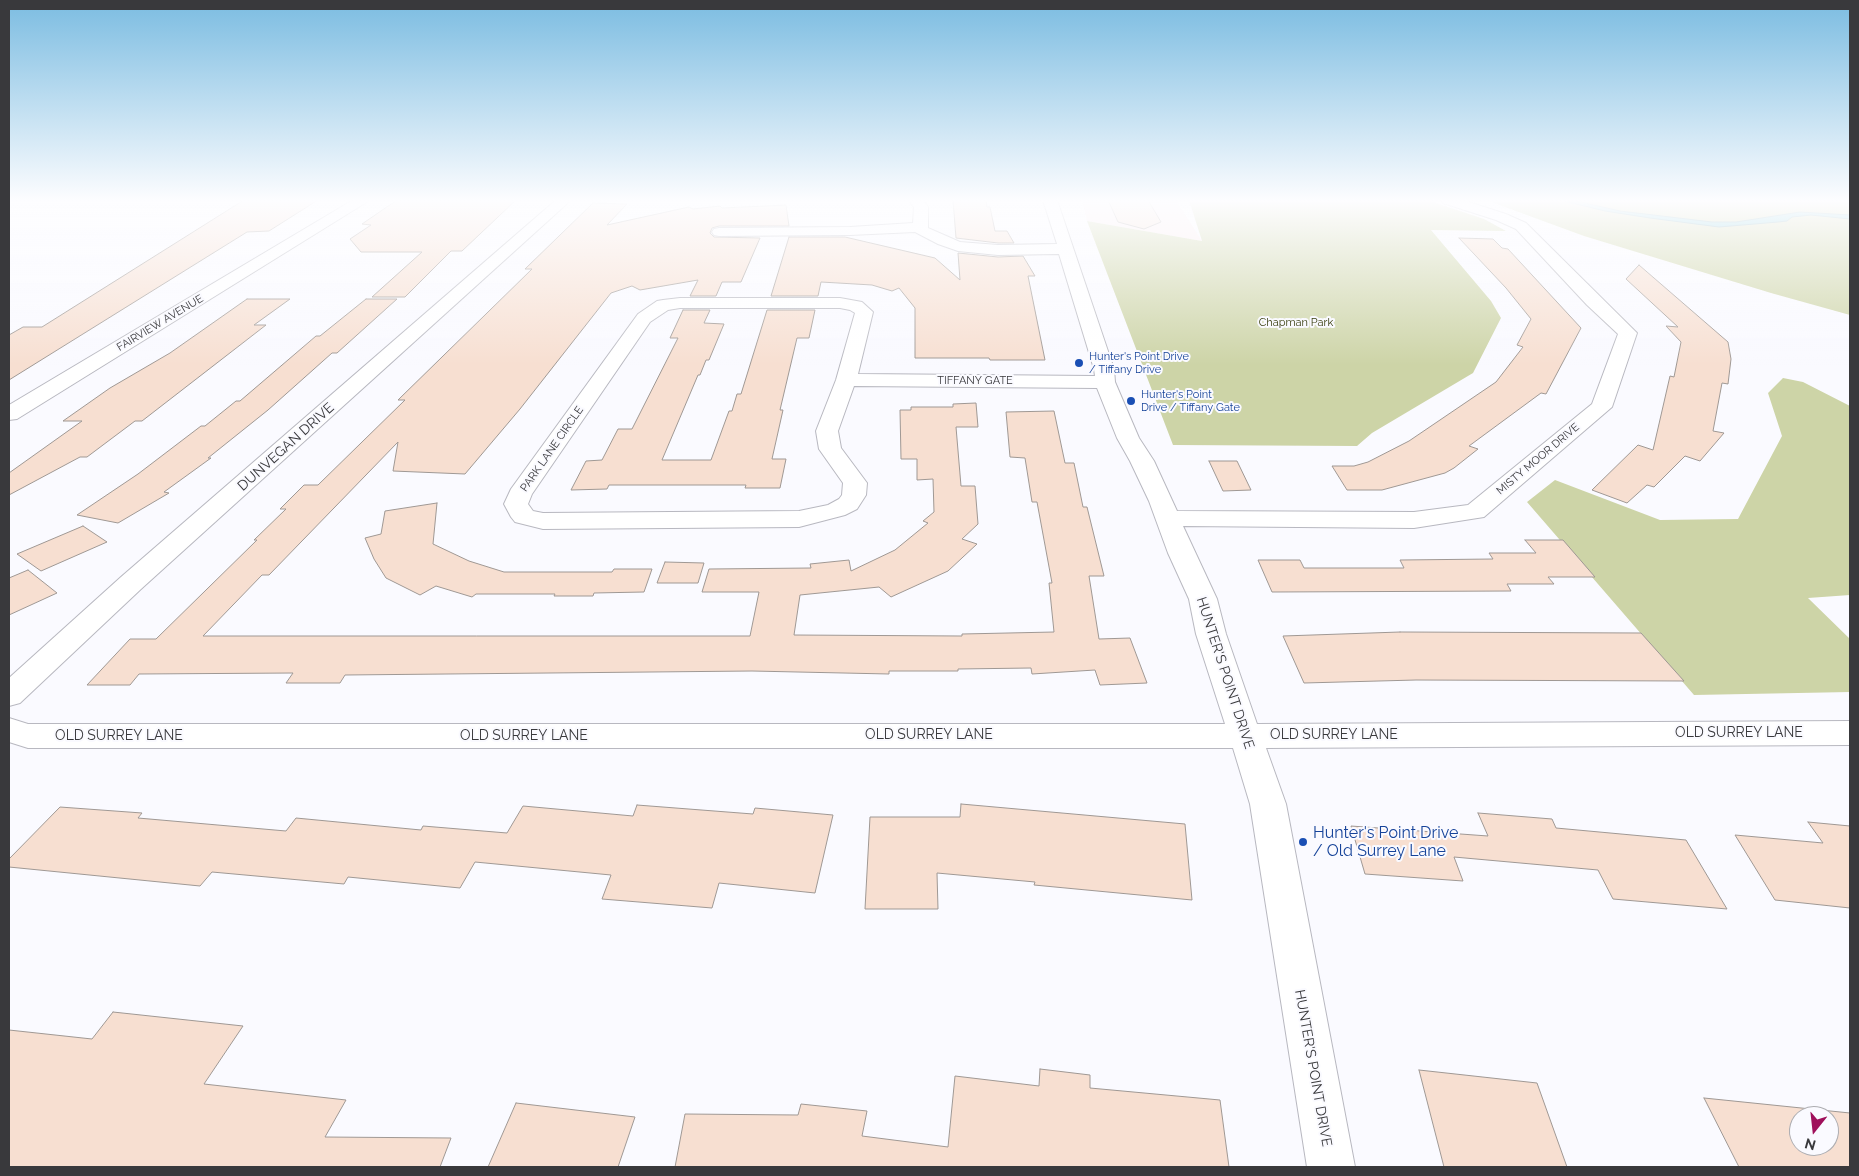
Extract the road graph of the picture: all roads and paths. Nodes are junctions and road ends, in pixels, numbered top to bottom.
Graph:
1 (272, 255) edge
2 (502, 255) edge
3 (1069, 255) edge
4 (1549, 255) edge
5 (846, 380) junction
6 (1105, 382) junction
7 (9, 414) edge
8 (1169, 518) junction
9 (9, 695) edge
10 (9, 730) edge
11 (1850, 733) edge
12 (1245, 736) junction
13 (1331, 1167) edge

1 - 7 street, FAIRVIEW AVENUE
2 - 9 street, DUNVEGAN DRIVE
3 - 6 street, HUNTER'S POINT DRIVE
4 - 8 street, MISTY MOOR DRIVE
5 - 5 street, PARK LANE CIRCLE
5 - 6 street, TIFFANY GATE
6 - 8 street, HUNTER'S POINT DRIVE
8 - 12 street, HUNTER'S POINT DRIVE
10 - 12 street, OLD SURREY LANE
11 - 12 street, OLD SURREY LANE
12 - 13 street, HUNTER'S POINT DRIVE

